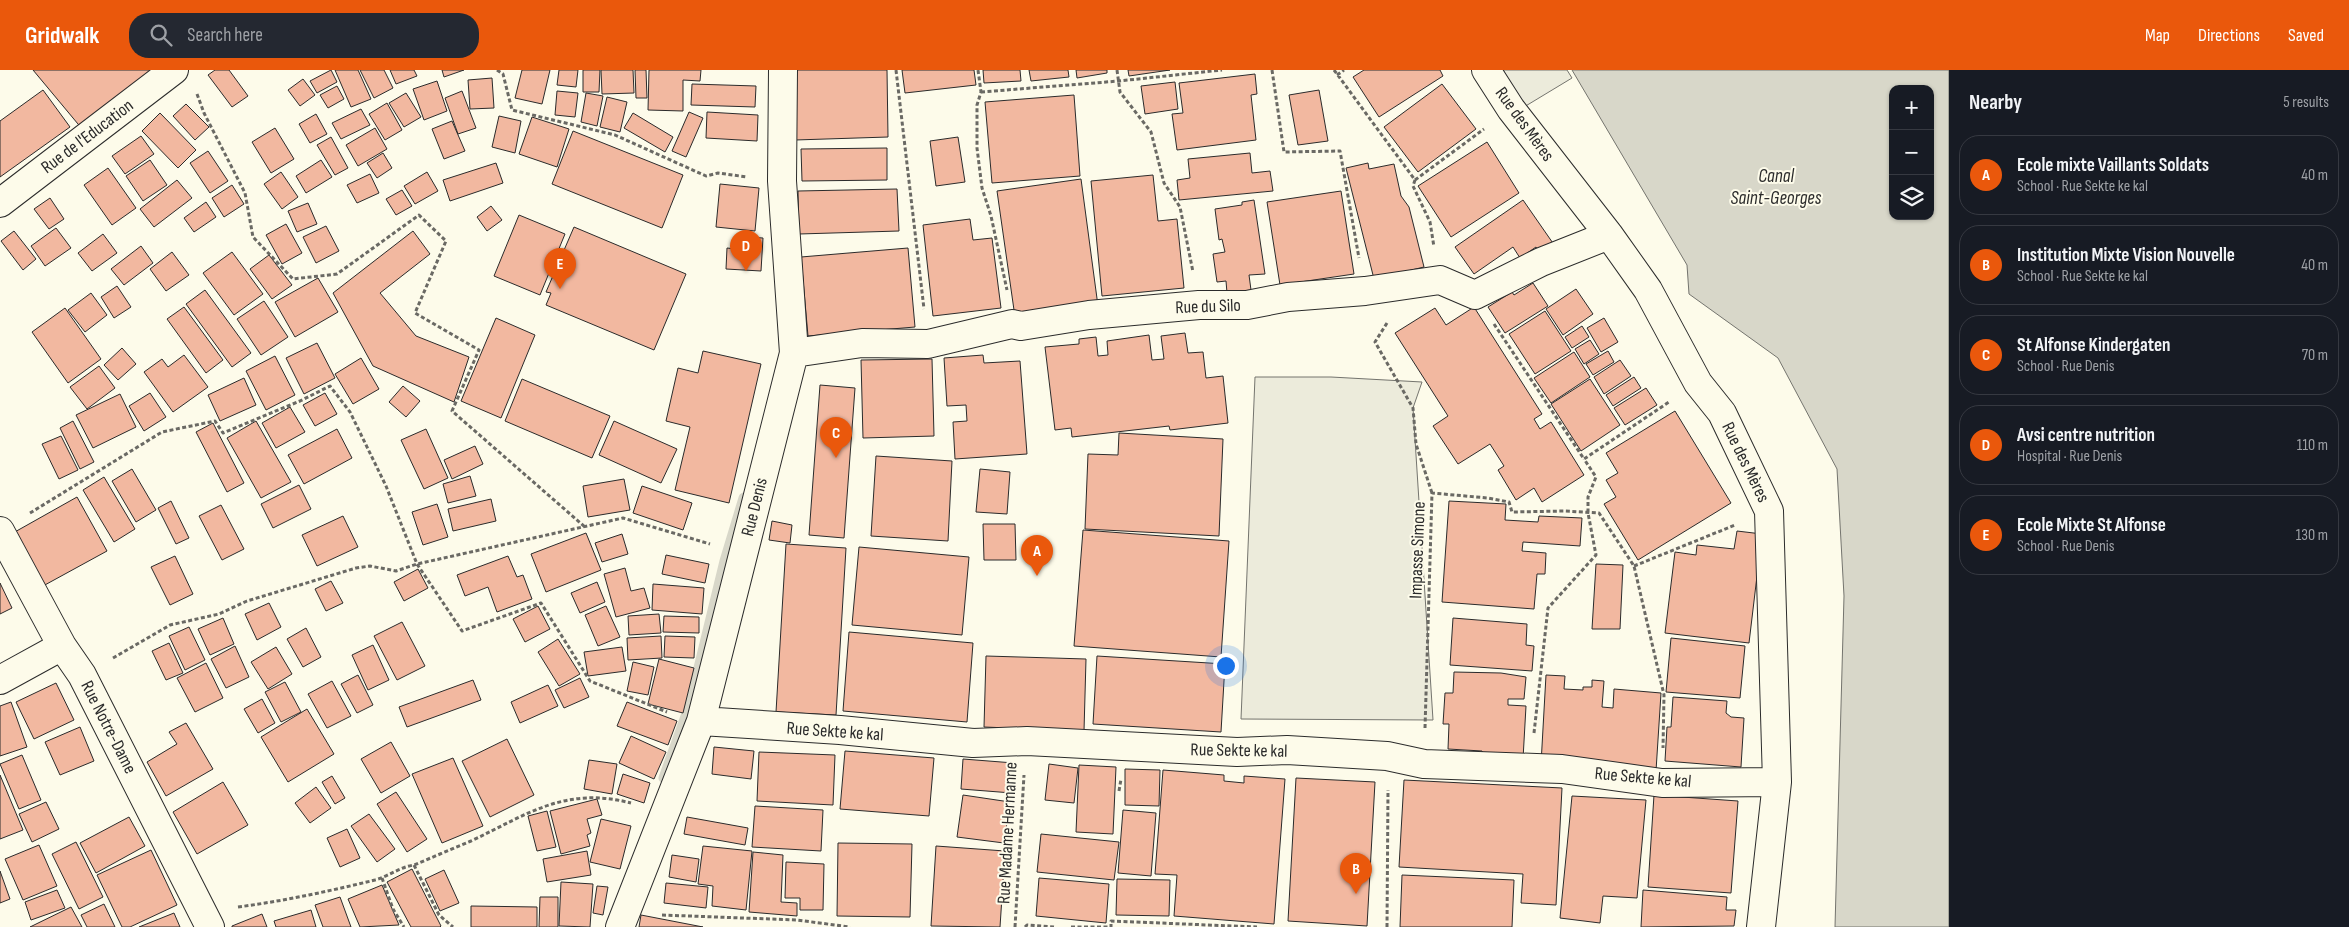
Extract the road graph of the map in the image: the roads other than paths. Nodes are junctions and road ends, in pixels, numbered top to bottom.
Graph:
1 (174, 70) edge
2 (783, 70) edge
3 (1486, 70) edge
4 (0, 203) edge
5 (1609, 235) junction
6 (794, 353) junction
7 (0, 531) edge
8 (62, 646) junction
9 (0, 680) edge
10 (701, 721) junction
11 (1777, 782) junction
12 (624, 917) edge
13 (207, 919) edge
14 (1761, 927) edge

1 - 4 street, Rue de l'Education
2 - 6 street, Rue Denis
3 - 5 street, Rue des Mères
5 - 6 street, Rue du Silo
5 - 11 street, Rue des Mères
6 - 10 street, Rue Denis
7 - 8 street, Rue Notre-Dame
8 - 9 street
8 - 13 street, Rue Notre-Dame
10 - 11 street, Rue Sekte ke kal
10 - 12 street, Rue Denis
11 - 14 street, Rue des Mères

